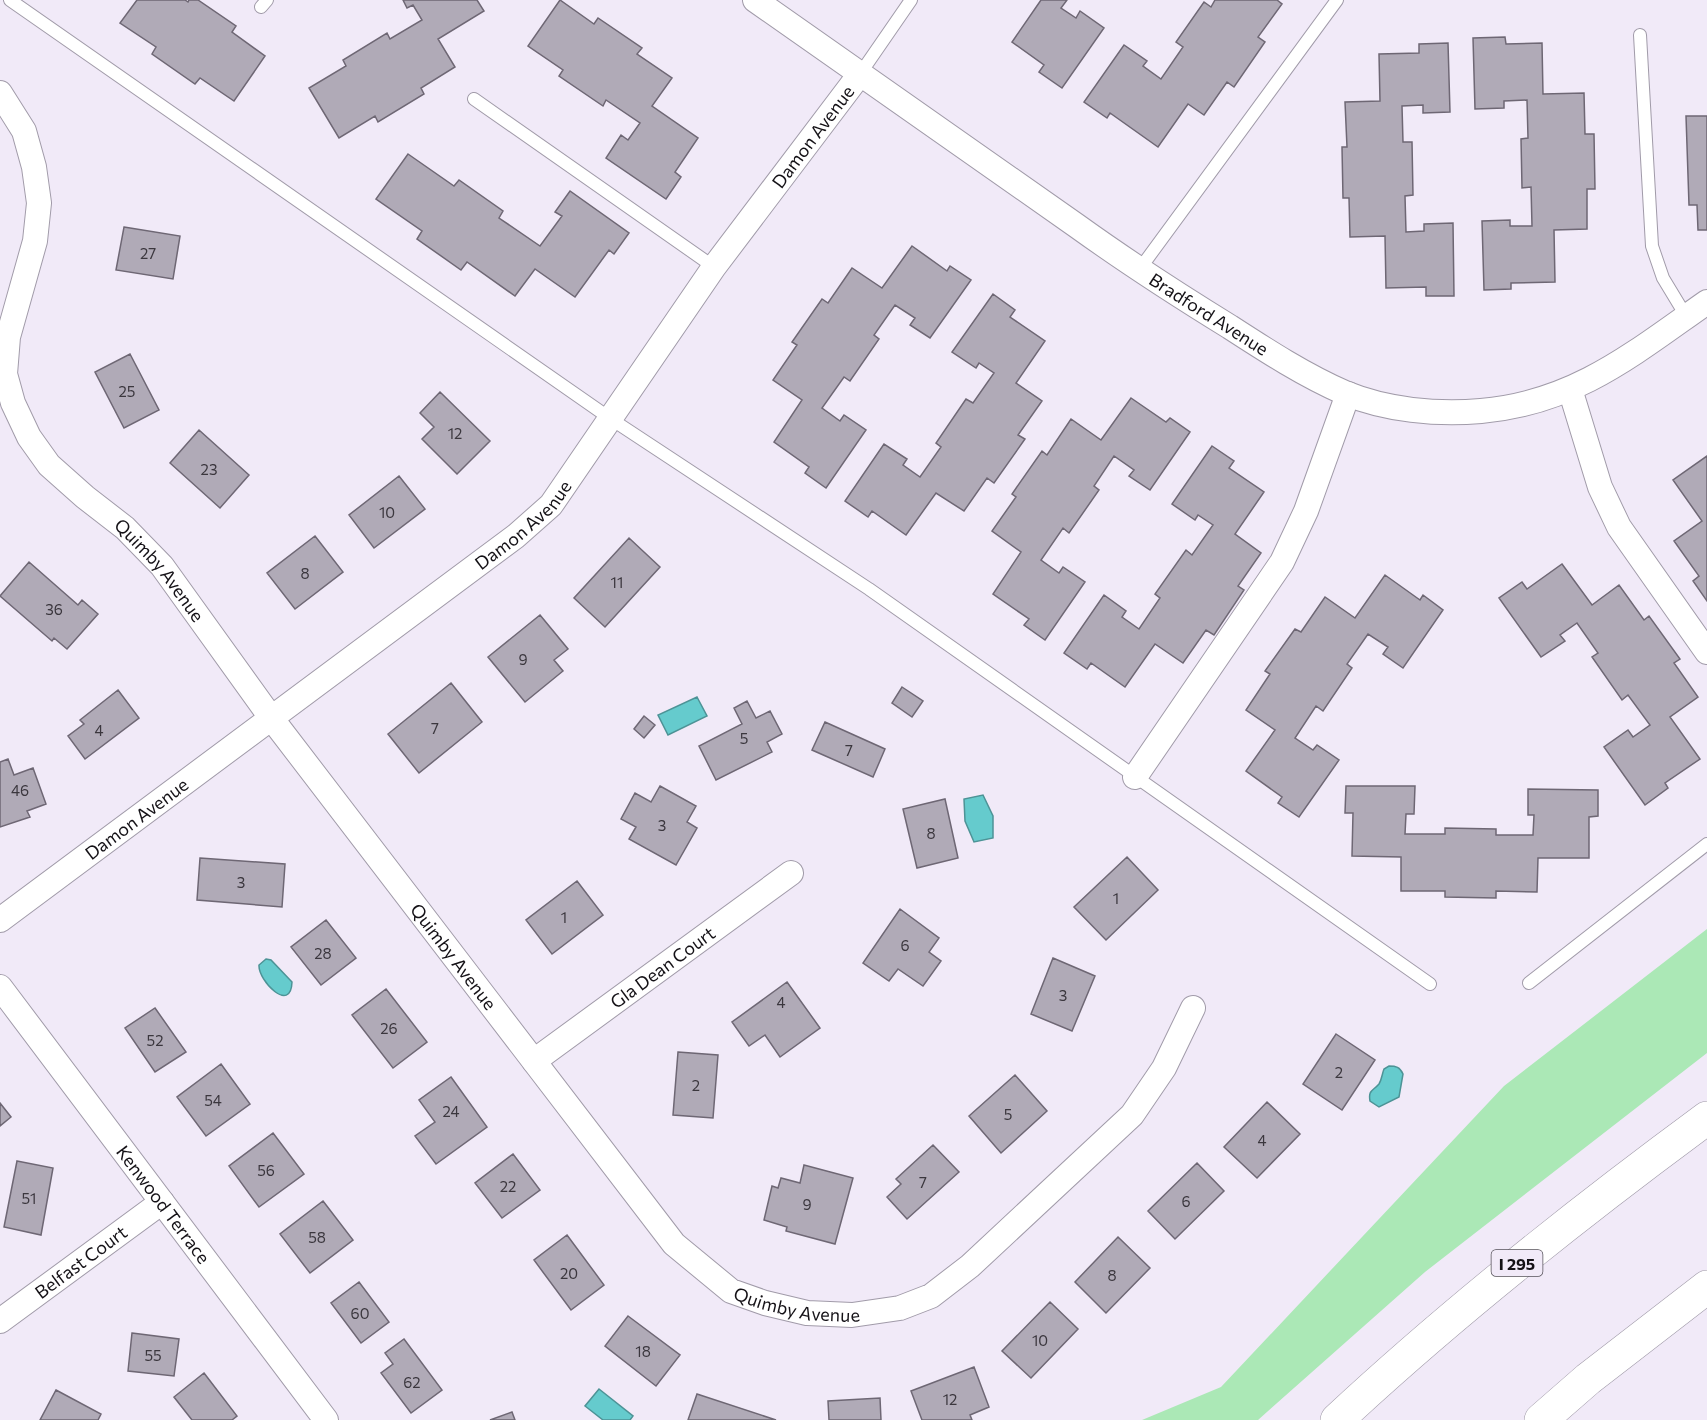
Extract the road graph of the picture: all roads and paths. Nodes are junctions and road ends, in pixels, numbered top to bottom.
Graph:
1 (10, 0) edge
2 (756, 0) edge
3 (911, 0) edge
4 (1337, 0) edge
5 (1640, 35) dead end
6 (860, 74) junction
7 (0, 93) edge
8 (474, 99) dead end
9 (714, 267) junction
10 (1139, 270) junction
11 (1707, 302) edge
12 (1686, 316) junction
13 (1570, 389) junction
14 (1348, 394) junction
15 (611, 418) junction
16 (1707, 652) edge
17 (273, 719) junction
18 (1135, 777) junction
19 (1707, 844) edge
20 (791, 873) dead end
21 (0, 920) edge
22 (1529, 983) dead end
23 (1430, 984) dead end
24 (0, 987) edge
25 (1193, 1008) dead end
26 (534, 1061) junction
27 (1707, 1118) edge
28 (162, 1202) junction
29 (1707, 1287) edge
30 (0, 1321) edge
31 (326, 1420) edge
32 (1337, 1420) edge
33 (1541, 1420) edge

1 - 15 lane
2 - 6 street, Bradford Avenue
3 - 6 lane, Damon Avenue
4 - 10 lane
5 - 12 lane
6 - 9 street, Damon Avenue
6 - 10 street, Bradford Avenue
7 - 17 street, Quimby Avenue
8 - 9 lane
9 - 15 street, Damon Avenue
10 - 14 street, Bradford Avenue
11 - 12 street, Bradford Avenue
12 - 13 street, Bradford Avenue
13 - 14 street, Bradford Avenue
13 - 16 street
14 - 18 street
15 - 17 street, Damon Avenue
15 - 18 lane
17 - 21 street, Damon Avenue
17 - 26 street, Quimby Avenue
18 - 23 lane
19 - 22 lane
20 - 26 street, Gla Dean Court
24 - 28 street, Kenwood Terrace
25 - 26 street, Quimby Avenue
27 - 32 highway, I 295
28 - 30 street, Belfast Court
28 - 31 street, Kenwood Terrace
29 - 33 highway

